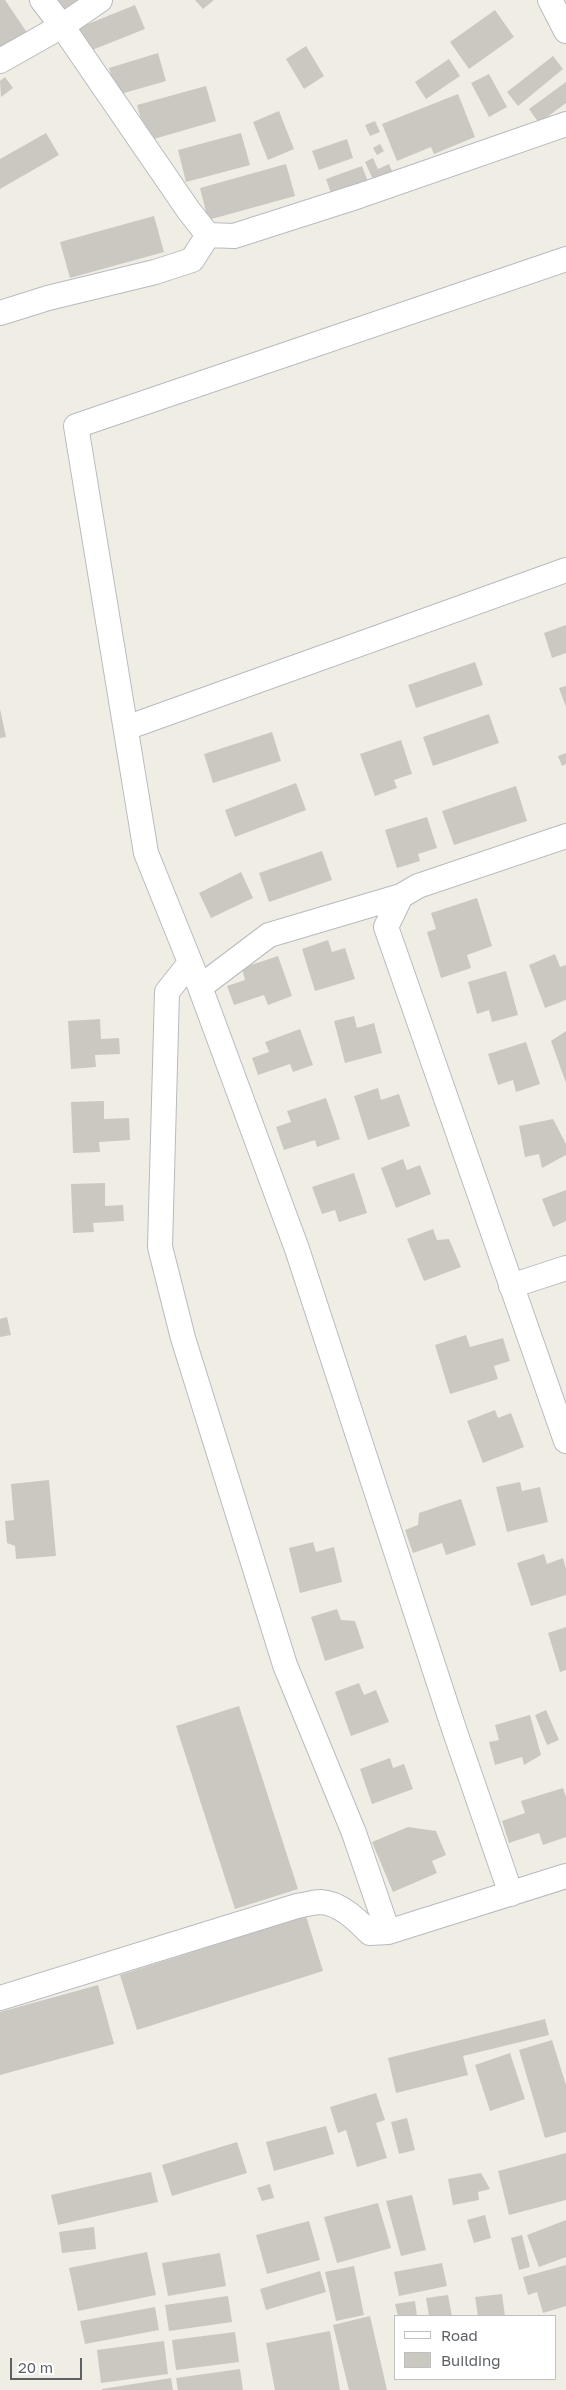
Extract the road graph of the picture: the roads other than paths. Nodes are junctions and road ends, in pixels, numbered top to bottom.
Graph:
1 (42, 0) edge
2 (100, 0) edge
3 (550, 0) edge
4 (62, 26) junction
5 (566, 32) edge
6 (0, 61) edge
7 (566, 124) edge
8 (208, 235) junction
9 (566, 259) edge
10 (0, 312) edge
11 (566, 570) edge
12 (126, 728) junction
13 (566, 836) edge
14 (401, 896) junction
15 (190, 963) junction
16 (200, 988) junction
17 (566, 1268) edge
18 (511, 1286) junction
19 (566, 1441) edge
20 (566, 1876) edge
21 (511, 1894) junction
22 (388, 1932) junction
23 (0, 1998) edge

1 - 4 street
2 - 4 street
3 - 5 street
4 - 6 street
4 - 8 street
7 - 8 street
8 - 10 street
9 - 12 street
11 - 12 street
12 - 15 street
13 - 14 street
14 - 16 street
14 - 18 street
15 - 16 street
15 - 22 street
16 - 21 street
17 - 18 street
18 - 19 street
20 - 21 street
21 - 22 street
22 - 23 street

